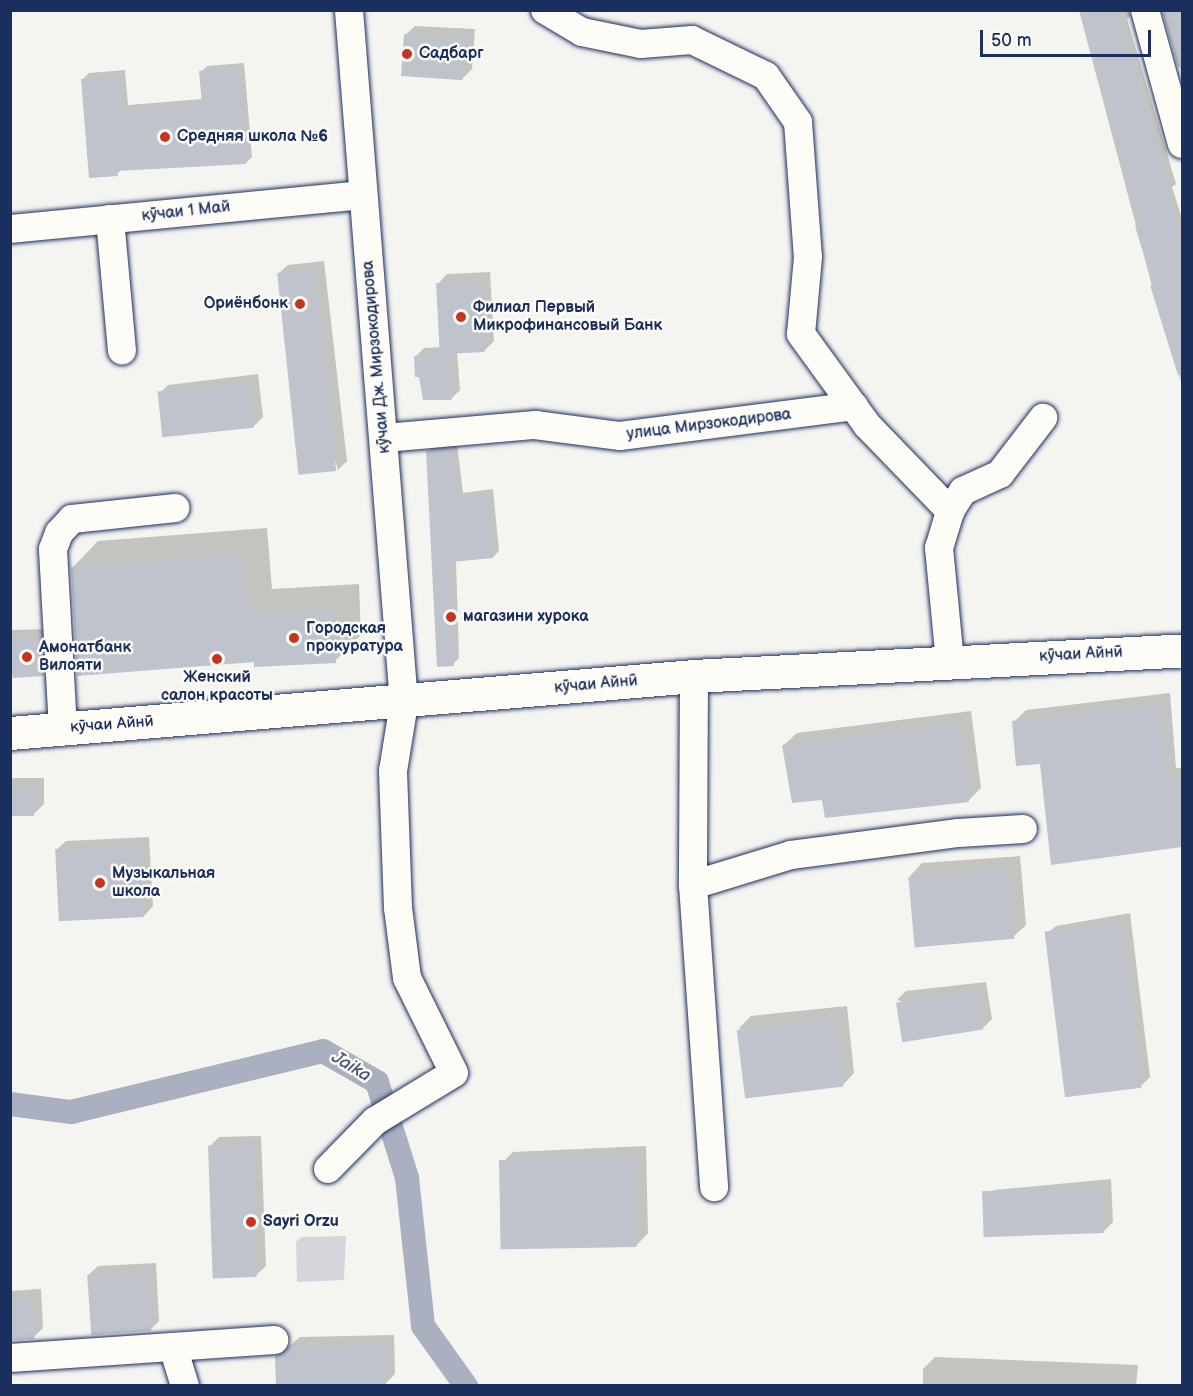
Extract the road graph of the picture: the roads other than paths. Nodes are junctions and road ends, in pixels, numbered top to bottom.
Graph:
1 (349, 10) edge
2 (545, 10) edge
3 (1145, 10) edge
4 (1182, 144) edge
5 (362, 195) junction
6 (110, 219) junction
7 (10, 229) edge
8 (122, 350) dead end
9 (854, 406) junction
10 (1043, 418) dead end
11 (384, 438) junction
12 (175, 508) dead end
13 (950, 511) junction
14 (1182, 650) edge
15 (950, 662) junction
16 (694, 676) junction
17 (404, 703) junction
18 (63, 729) junction
19 (10, 733) edge
20 (1023, 830) dead end
21 (693, 885) junction
22 (328, 1169) dead end
23 (714, 1187) dead end
24 (274, 1340) dead end
25 (173, 1347) junction
26 (10, 1359) edge
27 (185, 1386) edge

1 - 5 street, кӯчаи Дж. Мирзокодирова
2 - 9 street
3 - 4 street
5 - 6 street, кӯчаи 1 Май
5 - 11 street, кӯчаи Дж. Мирзокодирова
6 - 7 street, кӯчаи 1 Май
6 - 8 street
9 - 11 street, улица Мирзокодирова
9 - 13 street
10 - 13 street
11 - 17 street, кӯчаи Дж. Мирзокодирова
12 - 18 street
13 - 15 street
14 - 15 main road, кӯчаи Айнӣ
15 - 16 main road, кӯчаи Айнӣ
16 - 17 main road, кӯчаи Айнӣ
16 - 21 street
17 - 18 main road, кӯчаи Айнӣ
17 - 22 street, кӯчаи Дж. Мирзокодирова
18 - 19 main road, кӯчаи Айнӣ
20 - 21 street
21 - 23 street
24 - 25 street
25 - 26 street
25 - 27 street

